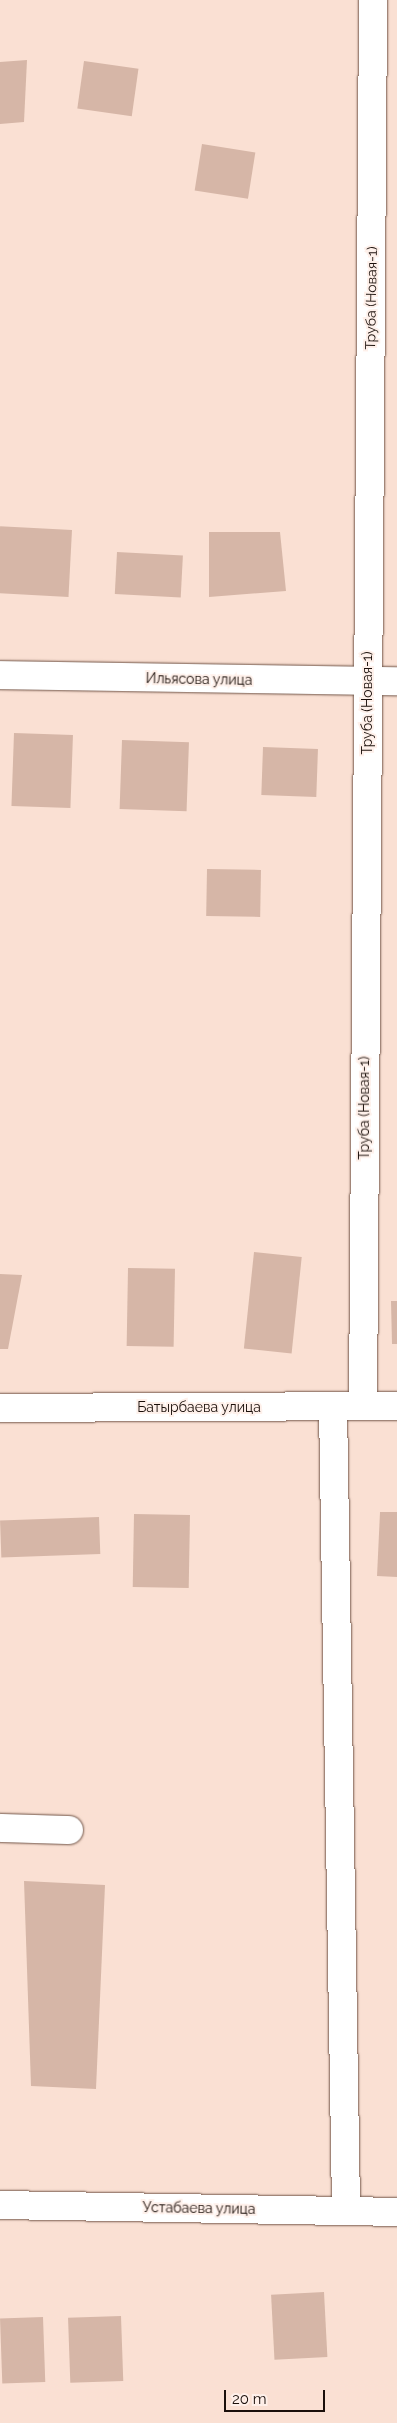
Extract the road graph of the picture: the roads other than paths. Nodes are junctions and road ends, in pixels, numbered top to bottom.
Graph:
1 (373, 0) edge
2 (0, 675) edge
3 (367, 681) junction
4 (397, 681) edge
5 (333, 1406) junction
6 (362, 1406) junction
7 (397, 1406) edge
8 (0, 1408) edge
9 (0, 1828) edge
10 (69, 1830) dead end
11 (0, 2205) edge
12 (346, 2210) junction
13 (397, 2212) edge

1 - 3 street, Труба (Новая-1)
2 - 3 street, Ильясова улица
3 - 4 street, Ильясова улица
3 - 6 street, Труба (Новая-1)
5 - 6 street, Батырбаева улица
5 - 8 street, Батырбаева улица
5 - 12 street
6 - 7 street, Батырбаева улица
9 - 10 street
11 - 12 street, Устабаева улица
12 - 13 street, Устабаева улица

